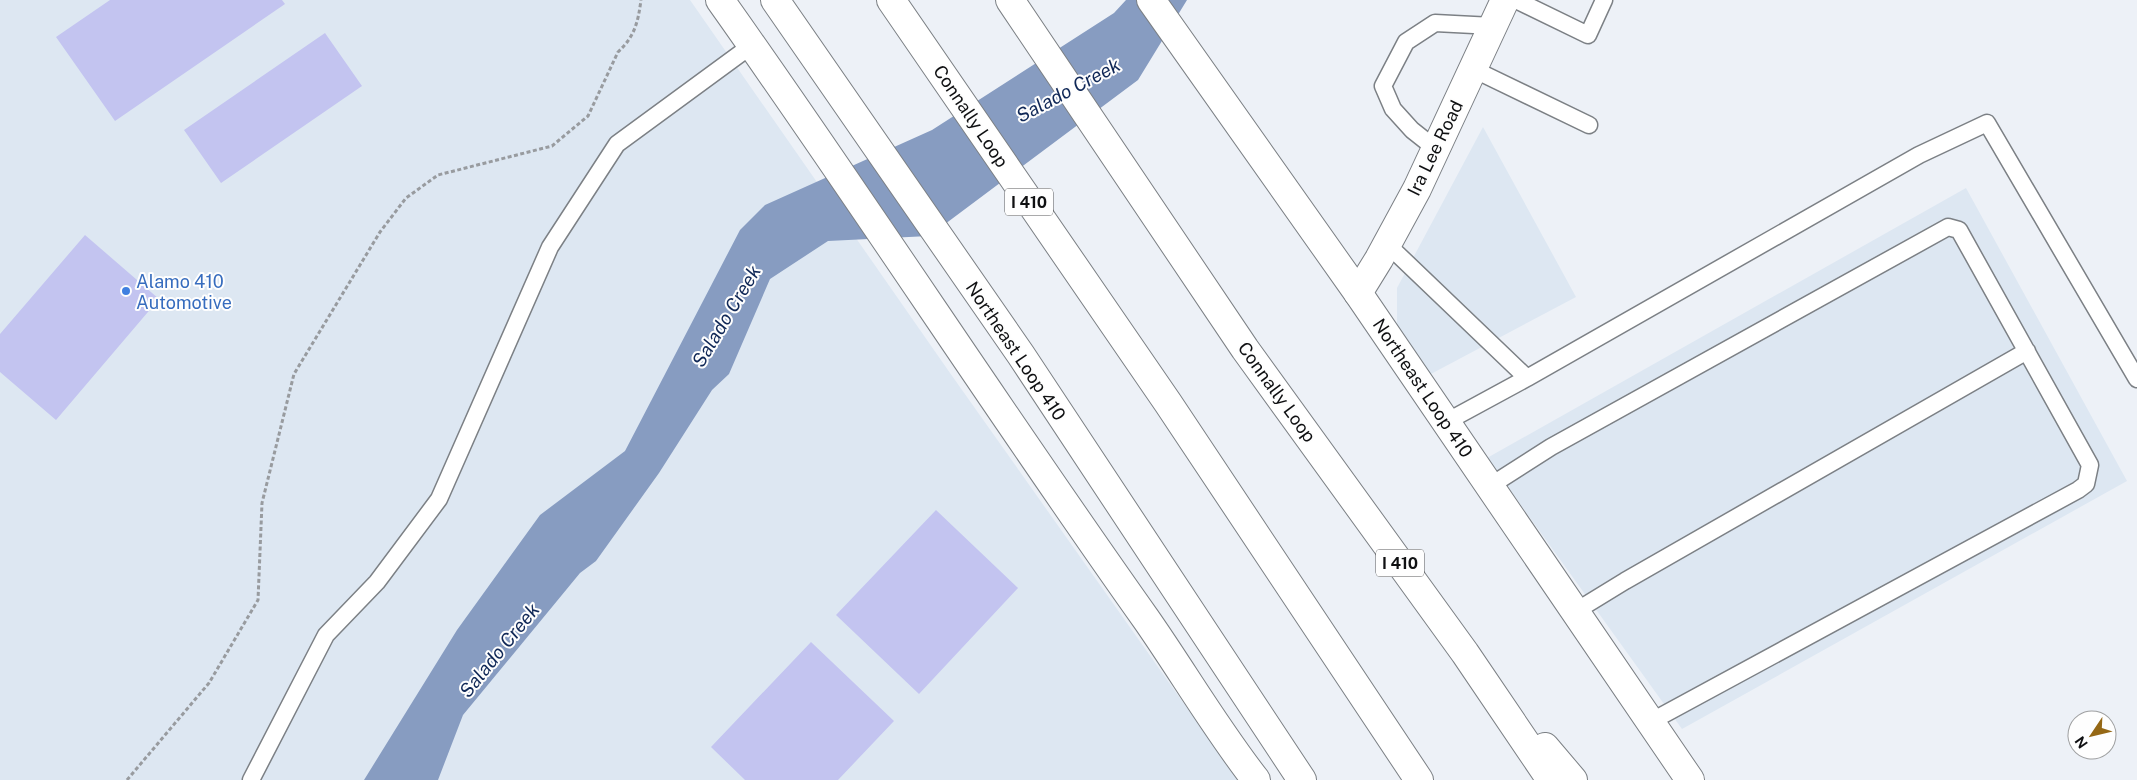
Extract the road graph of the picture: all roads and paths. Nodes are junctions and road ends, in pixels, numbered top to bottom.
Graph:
1 (641, 0) edge
2 (720, 0) edge
3 (775, 0) edge
4 (891, 0) edge
5 (1010, 0) edge
6 (1151, 0) edge
7 (1505, 0) edge
8 (1516, 0) edge
9 (1604, 0) edge
10 (1493, 26) junction
11 (752, 45) junction
12 (1473, 69) junction
13 (1589, 125) dead end
14 (1436, 149) junction
15 (1387, 244) junction
16 (1358, 293) junction
17 (2028, 352) junction
18 (1527, 378) junction
19 (2137, 380) edge
20 (1446, 422) junction
21 (1490, 486) junction
22 (1576, 611) junction
23 (1465, 652) junction
24 (1650, 722) junction
25 (127, 780) edge
26 (251, 780) edge
27 (1256, 780) edge
28 (1302, 780) edge
29 (1419, 780) edge
30 (1551, 780) edge
31 (1573, 780) edge
32 (1690, 780) edge

1 - 25 path
2 - 11 main road
3 - 28 main road, Northeast Loop 410
4 - 29 main road, Connally Loop / I 410
5 - 23 main road, Connally Loop / I 410
6 - 16 main road, Northeast Loop 410
7 - 10 main road, Ira Lee Road
8 - 9 lane
10 - 12 main road, Ira Lee Road
10 - 14 lane
11 - 26 lane
11 - 27 main road
12 - 13 lane
12 - 14 main road, Ira Lee Road
14 - 15 main road, Ira Lee Road
15 - 16 main road, Ira Lee Road
15 - 18 lane
16 - 20 main road, Northeast Loop 410
17 - 21 lane
17 - 22 lane
17 - 24 lane
18 - 19 lane
18 - 20 lane
20 - 21 main road, Northeast Loop 410
21 - 22 main road, Northeast Loop 410
22 - 24 main road, Northeast Loop 410
23 - 30 main road, Connally Loop / I 410
23 - 31 main road
24 - 32 main road, Northeast Loop 410

